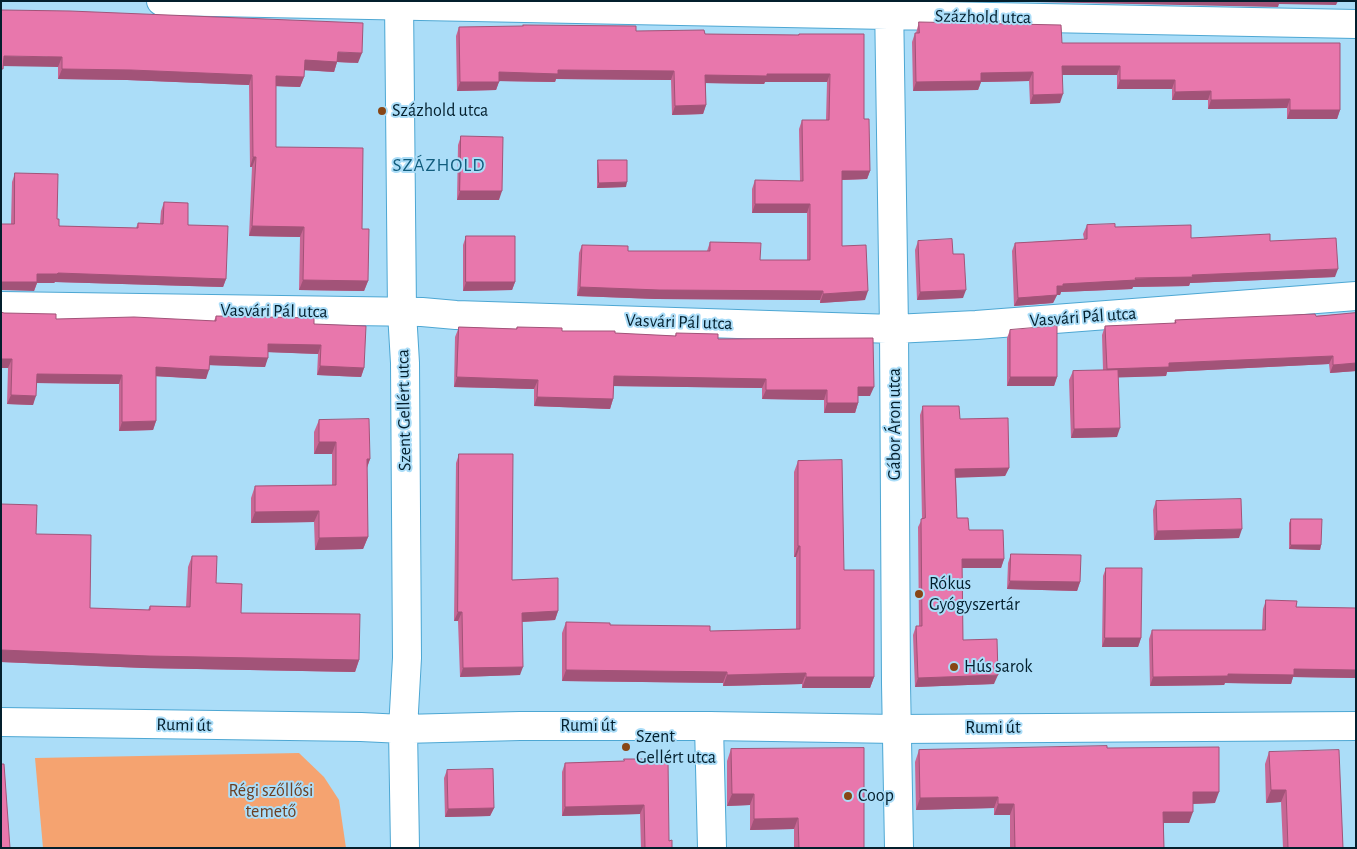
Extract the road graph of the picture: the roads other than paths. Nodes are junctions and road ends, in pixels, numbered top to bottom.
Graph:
1 (161, 1) edge
2 (399, 3) edge
3 (889, 9) edge
4 (1356, 24) edge
5 (1356, 296) edge
6 (1, 306) edge
7 (402, 312) junction
8 (894, 329) junction
9 (1, 722) edge
10 (709, 726) junction
11 (1356, 726) edge
12 (403, 729) junction
13 (897, 729) junction
14 (405, 848) edge
15 (712, 848) edge
16 (899, 848) edge

1 - 2 street, Százhold utca
2 - 3 street, Százhold utca
2 - 7 street, Szent Gellért utca
3 - 4 street, Százhold utca
3 - 8 street, Gábor Áron utca
5 - 8 street, Vasvári Pál utca
6 - 7 street, Vasvári Pál utca
7 - 8 street, Vasvári Pál utca
7 - 12 street, Szent Gellért utca
8 - 13 street, Gábor Áron utca
9 - 12 street, Rumi út
10 - 12 street, Rumi út
10 - 13 street, Rumi út
10 - 15 street
11 - 13 street, Rumi út
12 - 14 street, Szent Gellért utca
13 - 16 street, Gábor Áron utca

